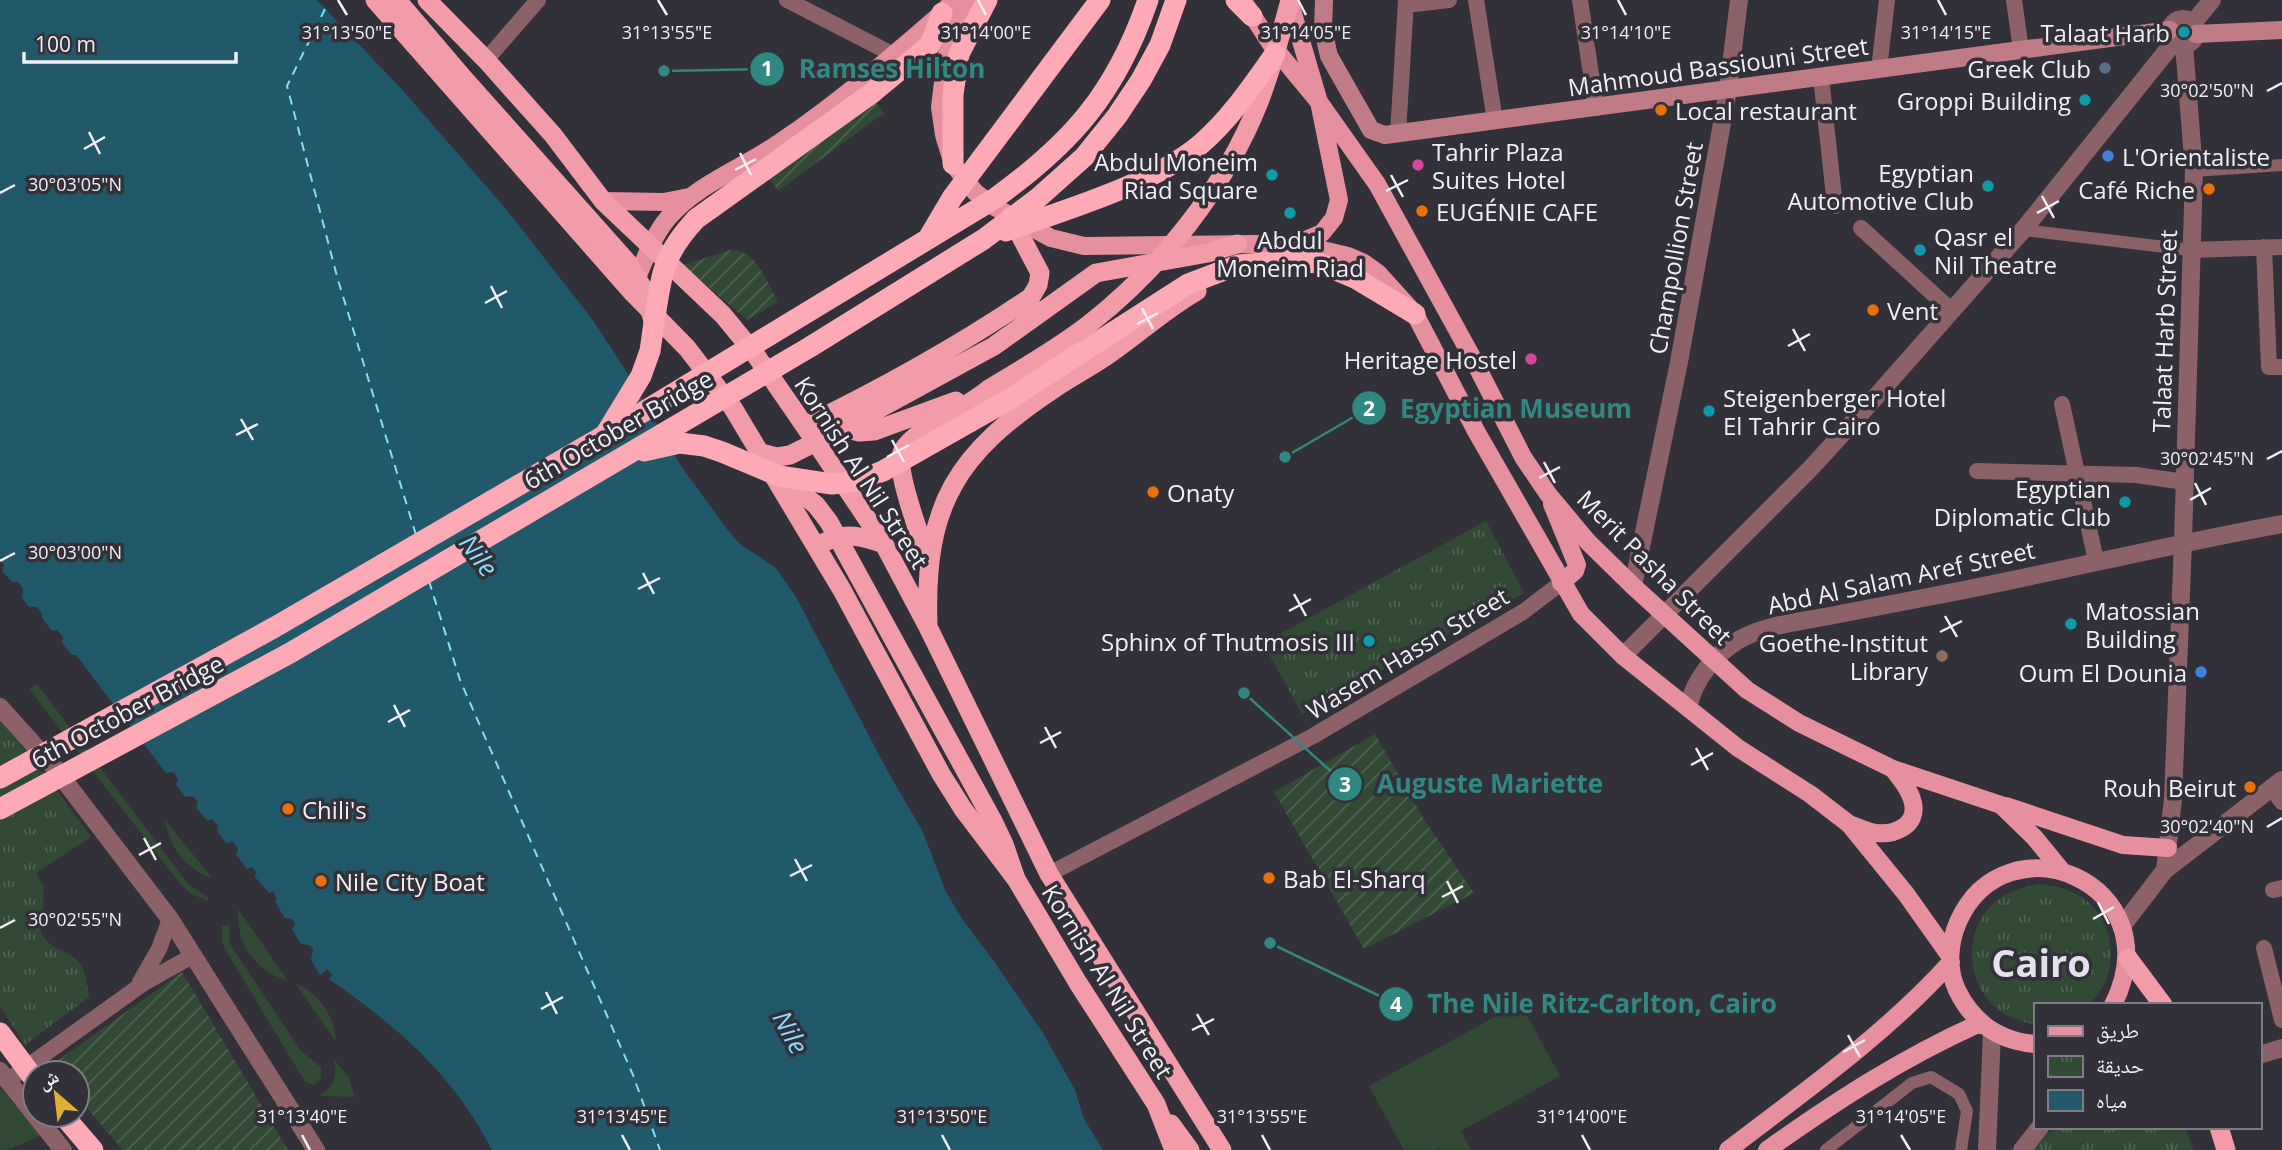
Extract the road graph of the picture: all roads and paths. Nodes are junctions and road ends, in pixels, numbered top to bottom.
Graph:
1 (375, 0) edge
2 (397, 0) edge
3 (427, 0) edge
4 (538, 0) edge
5 (787, 0) edge
6 (966, 0) edge
7 (987, 0) edge
8 (1100, 0) edge
9 (1148, 0) edge
10 (1177, 0) edge
11 (1236, 0) edge
12 (1289, 0) edge
13 (1324, 0) edge
14 (1450, 0) edge
15 (1476, 0) edge
16 (1580, 0) edge
17 (1740, 0) edge
18 (1887, 0) edge
19 (2014, 0) edge
20 (2189, 0) edge
21 (2212, 0) edge
22 (1406, 2) edge
23 (948, 7) edge
24 (1247, 8) edge
25 (2282, 30) edge
26 (2184, 32) junction
27 (2021, 50) junction
28 (1275, 54) junction
29 (894, 55) junction
30 (486, 60) junction
31 (1880, 69) junction
32 (1821, 77) junction
33 (1728, 90) junction
34 (1319, 103) junction
35 (1596, 108) junction
36 (1495, 121) junction
37 (1398, 134) junction
38 (953, 164) junction
39 (2282, 165) edge
40 (2193, 171) junction
41 (598, 196) junction
42 (689, 197) junction
43 (1835, 206) dead end
44 (1010, 216) junction
45 (569, 219) junction
46 (1861, 228) dead end
47 (2023, 230) junction
48 (928, 238) junction
49 (985, 239) junction
50 (1237, 244) junction
51 (1286, 246) junction
52 (650, 247) junction
53 (2263, 247) junction
54 (2282, 247) edge
55 (2190, 250) junction
56 (1254, 264) junction
57 (631, 291) junction
58 (1952, 311) junction
59 (1415, 314) junction
60 (654, 323) junction
61 (2282, 366) edge
62 (989, 389) junction
63 (2062, 404) dead end
64 (804, 426) junction
65 (844, 428) junction
66 (605, 435) junction
67 (816, 442) junction
68 (761, 453) junction
69 (624, 456) junction
70 (1977, 471) dead end
71 (2077, 472) junction
72 (779, 476) junction
73 (2185, 482) junction
74 (1548, 494) junction
75 (2282, 524) edge
76 (2183, 541) junction
77 (884, 544) junction
78 (815, 546) junction
79 (2096, 561) junction
80 (929, 564) junction
81 (1561, 583) junction
82 (1633, 586) junction
83 (1665, 613) junction
84 (928, 626) junction
85 (1623, 656) junction
86 (1713, 661) junction
87 (0, 707) edge
88 (1689, 708) junction
89 (1893, 769) junction
90 (0, 778) edge
91 (2279, 790) edge
92 (2001, 805) junction
93 (0, 809) edge
94 (1849, 824) junction
95 (2168, 848) junction
96 (2165, 870) junction
97 (2062, 871) junction
98 (1049, 874) junction
99 (1016, 879) junction
100 (170, 919) junction
101 (2122, 926) junction
102 (2264, 948) dead end
103 (194, 955) junction
104 (2128, 958) junction
105 (1950, 959) junction
106 (132, 992) junction
107 (2114, 1003) edge
108 (2162, 1003) edge
109 (2282, 1020) edge
110 (1986, 1028) junction
111 (0, 1033) edge
112 (2034, 1044) edge
113 (2282, 1048) edge
114 (2261, 1054) edge
115 (1164, 1059) junction
116 (21, 1061) edge
117 (4, 1076) edge
118 (1138, 1076) junction
119 (1156, 1104) junction
120 (74, 1129) edge
121 (2038, 1129) edge
122 (2220, 1129) edge
123 (63, 1150) edge
124 (93, 1150) edge
125 (316, 1150) edge
126 (1174, 1150) edge
127 (1190, 1150) edge
128 (1222, 1150) edge
129 (1728, 1150) edge
130 (1767, 1150) edge
131 (1826, 1150) edge
132 (1961, 1150) edge
133 (1987, 1150) edge
134 (2022, 1150) edge
135 (2226, 1150) edge

1 - 45 highway, Kornish Al Nil Street
2 - 60 highway, bridge
3 - 30 highway, Kornish Al Nil Street
4 - 30 street
5 - 29 street
6 - 38 main road
7 - 38 highway
8 - 48 highway, bridge
9 - 48 highway, 6th October Bridge, bridge
10 - 49 highway, 6th October Bridge, bridge
11 - 24 highway
12 - 28 highway, bridge
12 - 34 main road
13 - 37 main road
14 - 22 street
15 - 36 street
16 - 35 street
17 - 33 street, Champollion Street
18 - 31 street
19 - 27 street
20 - 26 street, Talaat Harb Street
21 - 26 street
22 - 37 street
23 - 29 main road
23 - 60 highway, bridge
24 - 34 main road, Merit Pasha Street
25 - 26 main road, Mahmoud Bassiouni Street
26 - 27 main road, Mahmoud Bassiouni Street
26 - 40 street, Talaat Harb Street
26 - 47 street
27 - 31 main road, Mahmoud Bassiouni Street
28 - 49 highway, bridge
28 - 62 highway, bridge
29 - 42 main road
30 - 41 highway, Kornish Al Nil Street
31 - 32 main road, Mahmoud Bassiouni Street
32 - 33 main road, Mahmoud Bassiouni Street
32 - 43 street
33 - 35 main road, Mahmoud Bassiouni Street
33 - 82 street, Champollion Street
34 - 51 main road
34 - 74 main road, Merit Pasha Street
35 - 36 main road, Mahmoud Bassiouni Street
36 - 37 main road, Mahmoud Bassiouni Street
38 - 44 main road
39 - 40 street
40 - 55 street, Talaat Harb Street
41 - 42 main road
41 - 45 highway
41 - 52 highway, Kornish Al Nil Street
42 - 52 main road
44 - 50 main road
44 - 64 highway
45 - 57 highway, Kornish Al Nil Street
46 - 58 street
47 - 55 street
47 - 58 street
48 - 66 highway, 6th October Bridge, bridge
49 - 69 highway, 6th October Bridge, bridge
50 - 51 main road
50 - 65 highway
51 - 59 main road
52 - 57 main road
52 - 64 highway, Kornish Al Nil Street
53 - 54 street
53 - 55 street
53 - 61 street
55 - 73 street, Talaat Harb Street
56 - 59 highway
56 - 72 highway, bridge
56 - 80 highway
57 - 68 highway, Kornish Al Nil Street
58 - 83 street
59 - 81 main road
60 - 66 highway
62 - 65 highway
62 - 80 highway
63 - 71 street
64 - 67 highway, Kornish Al Nil Street
65 - 67 highway
66 - 90 highway, 6th October Bridge, bridge
67 - 68 highway
67 - 77 highway, Kornish Al Nil Street
68 - 78 highway, Kornish Al Nil Street
69 - 72 highway, bridge
69 - 93 highway, 6th October Bridge, bridge
70 - 71 street
71 - 73 street
71 - 79 street
72 - 99 highway, bridge
73 - 76 street, Talaat Harb Street
74 - 81 main road
74 - 82 main road, Merit Pasha Street
75 - 76 street, Abd Al Salam Aref Street
76 - 79 street, Abd Al Salam Aref Street
76 - 95 street, Talaat Harb Street
77 - 78 highway
77 - 84 highway, Kornish Al Nil Street
78 - 99 highway, Kornish Al Nil Street
79 - 86 street, Abd Al Salam Aref Street
80 - 84 highway
81 - 85 main road
81 - 98 street, Wasem Hassn Street
82 - 83 main road, Merit Pasha Street
83 - 85 street
83 - 86 main road, Merit Pasha Street
84 - 98 highway, Kornish Al Nil Street
85 - 88 main road
86 - 88 street, Abd Al Salam Aref Street
86 - 89 main road, Merit Pasha Street
87 - 100 street
88 - 94 main road
89 - 92 main road, Merit Pasha Street
89 - 94 main road
91 - 96 street
92 - 95 main road
92 - 97 main road, Merit Pasha Street
94 - 105 main road
95 - 96 street, Talaat Harb Street
96 - 101 street
97 - 101 main road
97 - 105 main road
98 - 115 highway, Kornish Al Nil Street
99 - 118 highway, Kornish Al Nil Street
100 - 103 street
100 - 106 street
101 - 104 main road
102 - 109 street
103 - 106 street
103 - 125 street
104 - 107 main road
104 - 108 highway
105 - 110 main road
105 - 129 main road
106 - 117 street
110 - 112 main road
110 - 130 main road
110 - 133 street
111 - 116 highway, bridge
113 - 114 street
115 - 118 highway
115 - 128 highway, Kornish Al Nil Street
117 - 123 street
118 - 119 highway, Kornish Al Nil Street
119 - 126 highway, Kornish Al Nil Street
119 - 127 highway
120 - 124 highway
121 - 134 street
122 - 135 highway
131 - 132 street

